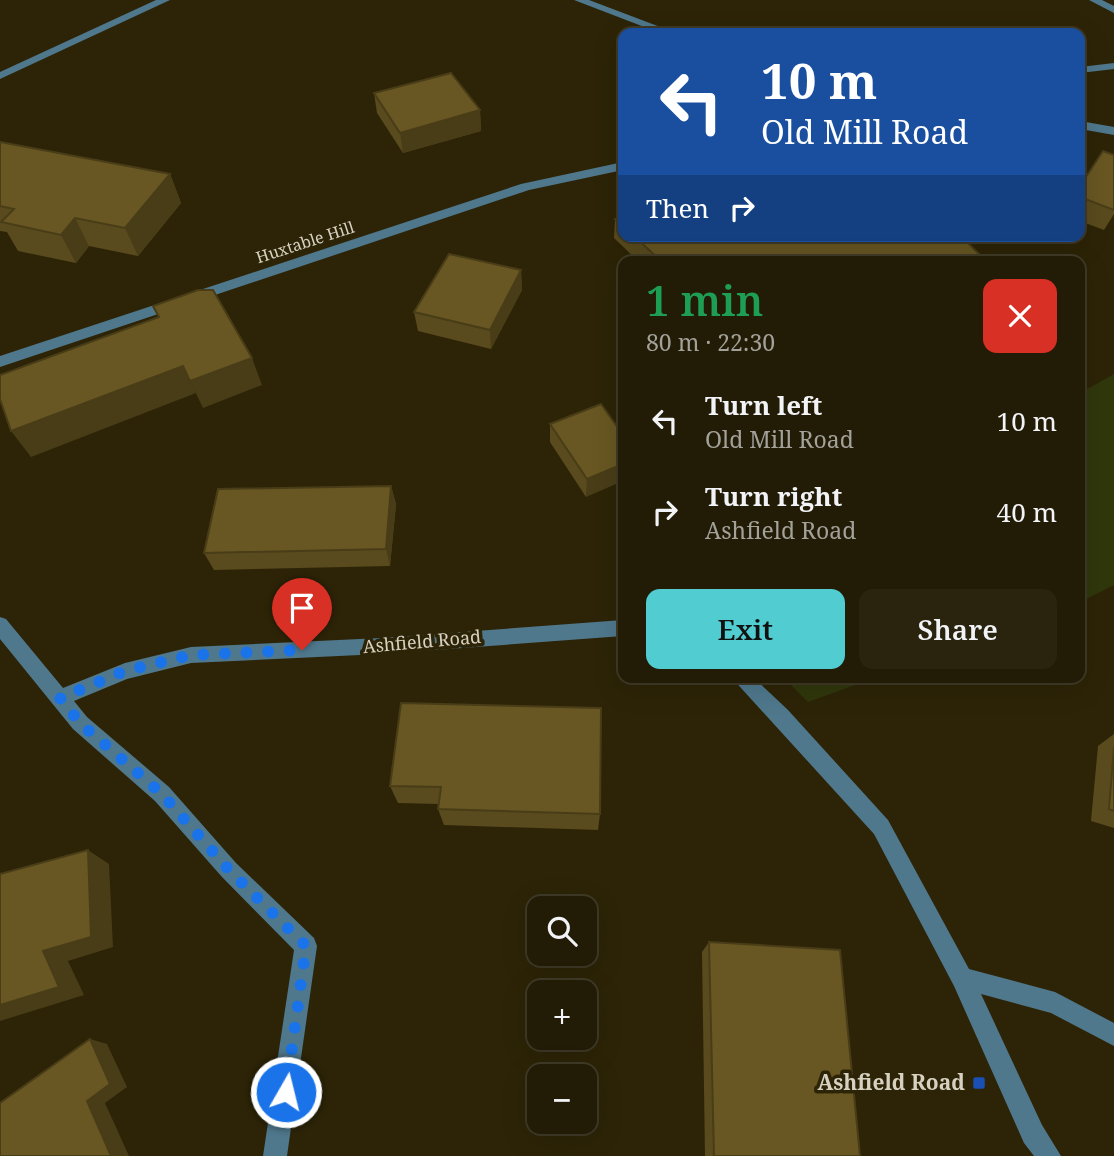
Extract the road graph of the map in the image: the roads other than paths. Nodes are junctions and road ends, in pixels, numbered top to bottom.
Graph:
1 (165, 0) edge
2 (579, 0) edge
3 (1094, 0) edge
4 (1114, 10) edge
5 (656, 28) edge
6 (1114, 66) edge
7 (1085, 69) edge
8 (0, 76) edge
9 (1085, 125) edge
10 (1114, 131) edge
11 (618, 167) edge
12 (0, 362) edge
13 (0, 625) edge
14 (618, 628) edge
15 (746, 683) edge
16 (60, 698) junction
17 (962, 978) junction
18 (1114, 1035) edge
19 (275, 1156) edge
20 (1049, 1156) edge

1 - 8 street
2 - 5 street
3 - 4 street
6 - 7 street
9 - 10 street
11 - 12 street, Huxtable Hill
13 - 16 street
14 - 16 street, Ashfield Road
15 - 17 street
16 - 19 street
17 - 18 street
17 - 20 street

